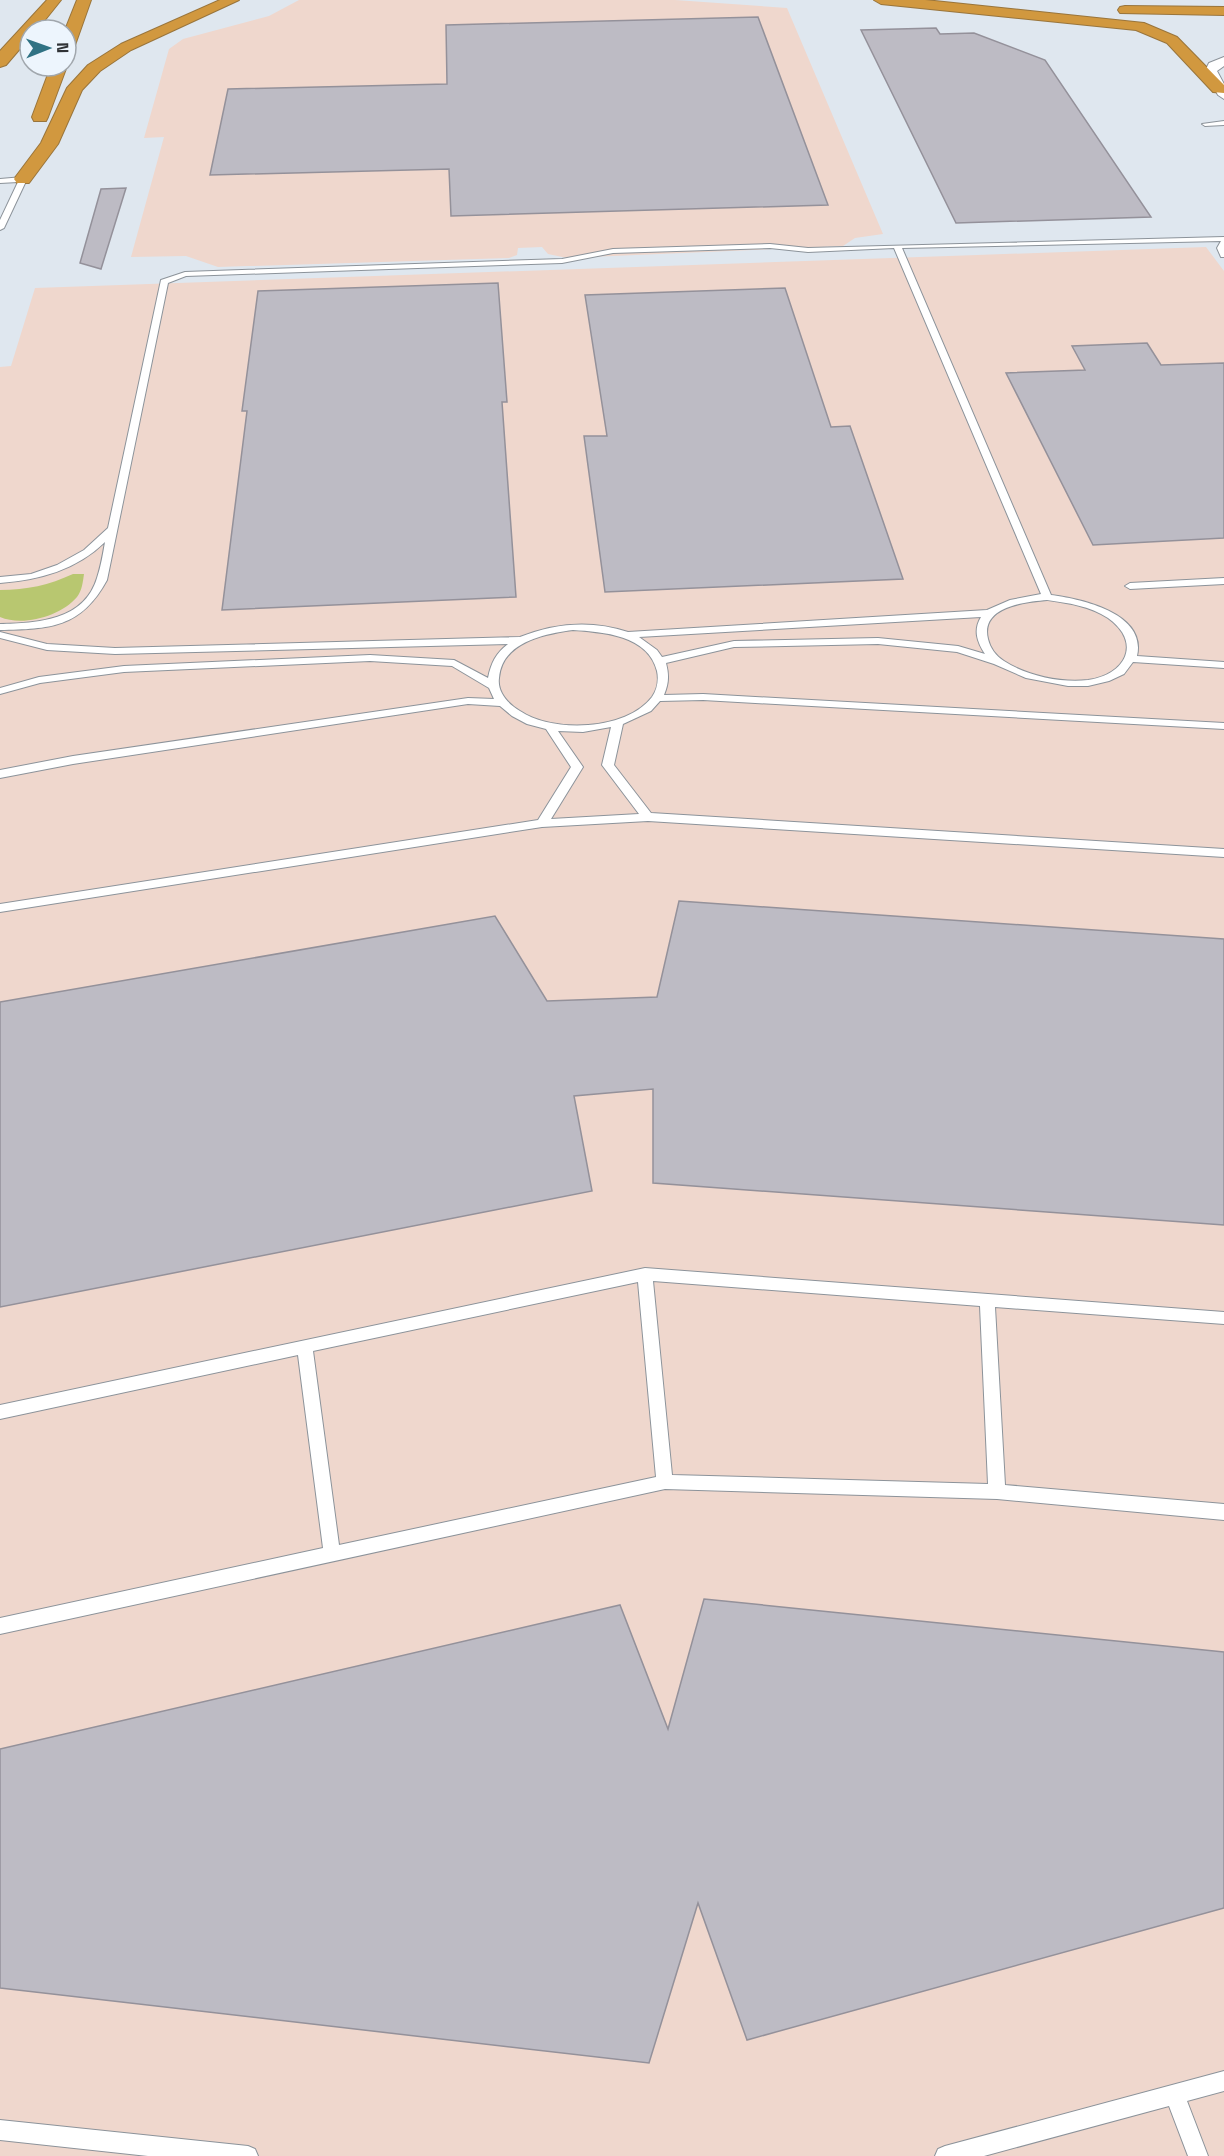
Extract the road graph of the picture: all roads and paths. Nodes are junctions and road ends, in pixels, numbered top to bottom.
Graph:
1 (54, 0) edge
2 (84, 0) edge
3 (232, 0) edge
4 (881, 0) edge
5 (913, 0) edge
6 (1012, 0) edge
7 (1053, 2) dead end
8 (1224, 4) edge
9 (1111, 5) dead end
10 (1224, 11) edge
11 (77, 18) edge
12 (1224, 61) edge
13 (0, 62) edge
14 (55, 78) edge
15 (1221, 92) edge
16 (1224, 123) edge
17 (1205, 124) dead end
18 (23, 179) junction
19 (0, 181) edge
20 (0, 228) edge
21 (1224, 241) edge
22 (897, 246) junction
23 (1224, 255) edge
24 (111, 530) junction
25 (0, 580) edge
26 (1224, 581) edge
27 (1130, 586) dead end
28 (1047, 597) junction
29 (990, 613) junction
30 (0, 627) edge
31 (0, 635) edge
32 (627, 635) junction
33 (522, 639) junction
34 (1131, 658) junction
35 (660, 661) junction
36 (998, 661) junction
37 (1224, 665) edge
38 (493, 686) junction
39 (0, 691) edge
40 (658, 698) junction
41 (502, 703) junction
42 (618, 723) junction
43 (549, 726) junction
44 (1224, 726) edge
45 (0, 774) edge
46 (648, 817) junction
47 (542, 823) junction
48 (1224, 853) edge
49 (0, 908) edge
50 (645, 1274) junction
51 (987, 1299) junction
52 (1224, 1318) edge
53 (305, 1346) junction
54 (0, 1412) edge
55 (665, 1482) junction
56 (997, 1492) junction
57 (1224, 1512) edge
58 (332, 1554) junction
59 (0, 1626) edge
60 (1224, 2081) edge
61 (1175, 2096) junction
62 (0, 2130) edge
63 (248, 2156) edge
64 (945, 2156) edge
65 (1198, 2156) edge

1 - 13 highway
2 - 11 highway
3 - 18 highway
4 - 15 highway
5 - 10 highway
6 - 7 highway
8 - 9 highway
12 - 15 street
14 - 18 highway
16 - 17 lane
18 - 19 lane
18 - 20 lane
21 - 22 lane
21 - 23 lane
22 - 24 lane
22 - 28 lane
24 - 25 lane
24 - 30 lane
26 - 27 lane
28 - 29 lane
28 - 34 lane
29 - 32 lane
29 - 36 lane
31 - 33 lane
32 - 33 lane
32 - 35 lane
33 - 38 lane
34 - 36 lane
34 - 37 lane
35 - 36 lane
35 - 40 lane
38 - 39 lane
38 - 41 lane
40 - 42 lane
40 - 44 lane
41 - 43 lane
41 - 45 lane
42 - 43 lane
42 - 46 lane
43 - 47 lane
46 - 47 lane
46 - 48 lane
47 - 49 lane
50 - 51 lane
50 - 53 lane
50 - 55 lane
51 - 52 lane
51 - 56 lane
53 - 54 lane
53 - 58 lane
55 - 56 lane
55 - 58 lane
56 - 57 lane
58 - 59 lane
60 - 61 lane
61 - 64 lane
61 - 65 lane
62 - 63 lane

